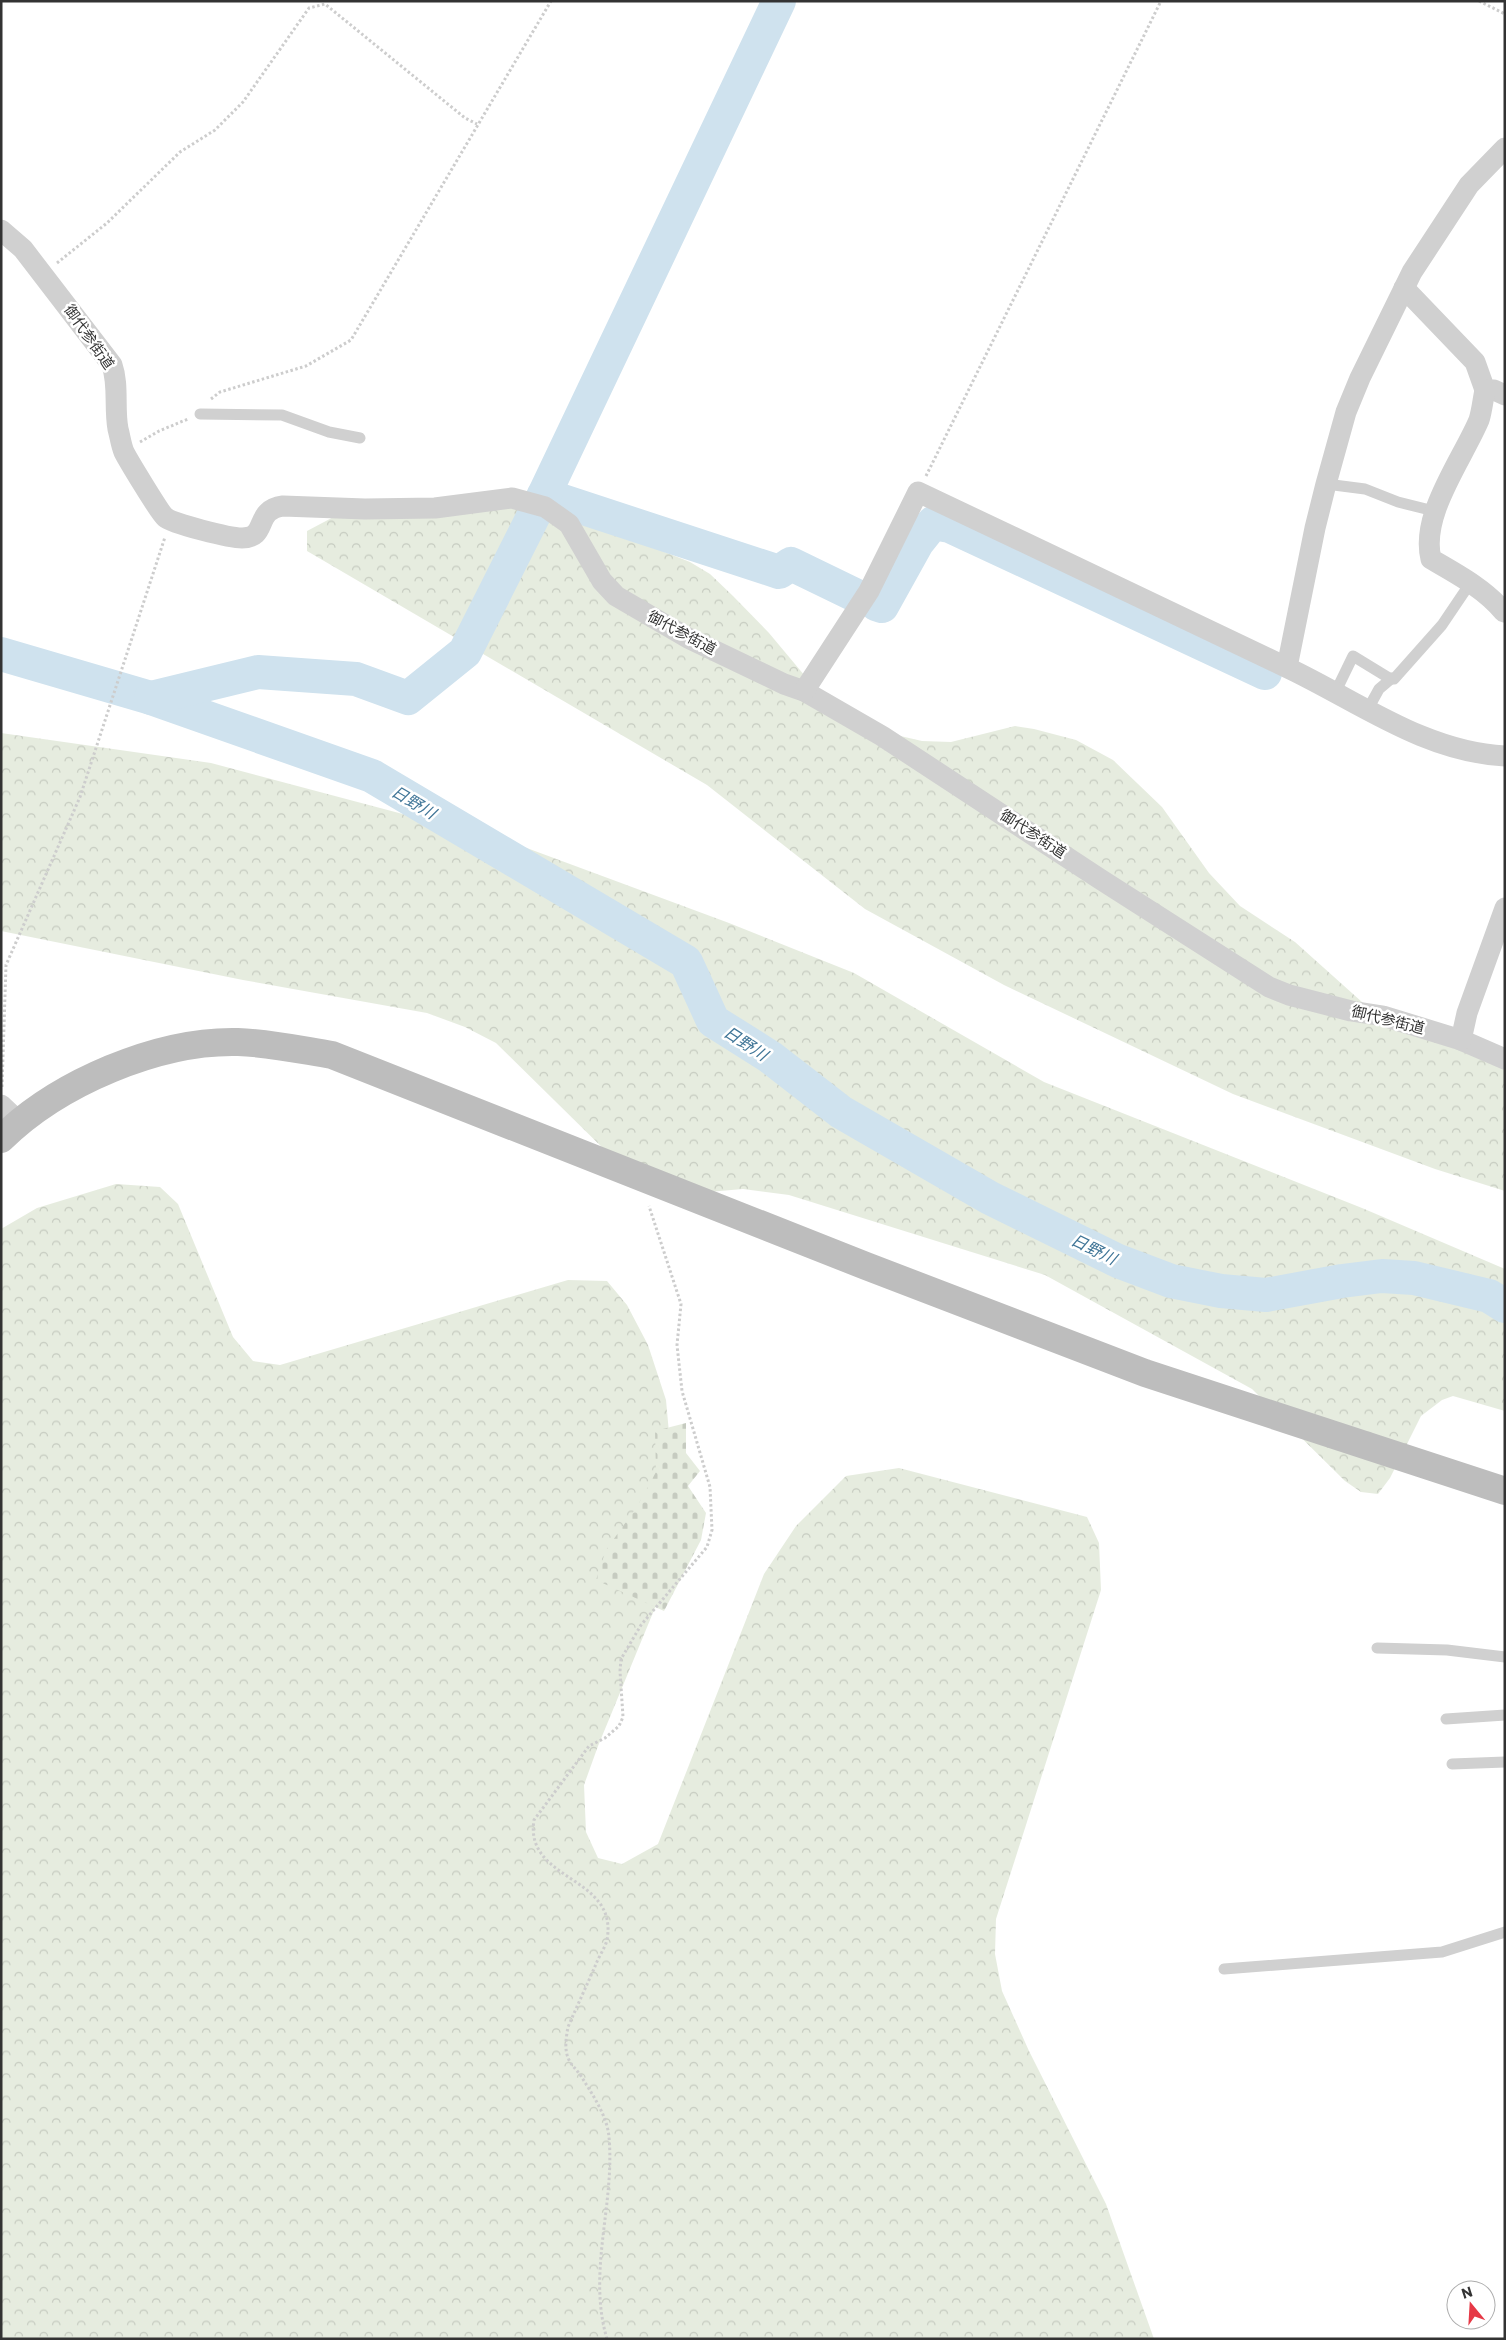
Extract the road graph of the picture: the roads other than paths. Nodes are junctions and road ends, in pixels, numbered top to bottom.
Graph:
1 (1505, 148) edge
2 (1, 230) edge
3 (1404, 288) junction
4 (1495, 392) edge
5 (200, 414) road end
6 (360, 438) dead end
7 (1326, 484) junction
8 (1434, 511) junction
9 (1471, 582) junction
10 (1505, 615) edge
11 (1287, 668) junction
12 (1392, 678) junction
13 (804, 691) junction
14 (1336, 691) junction
15 (1368, 709) junction
16 (1505, 756) edge
17 (1505, 908) edge
18 (1461, 1040) junction
19 (1505, 1059) edge
20 (7, 1122) edge
21 (1505, 1491) edge
22 (1378, 1648) dead end
23 (1505, 1657) edge
24 (1505, 1715) edge
25 (1446, 1718) dead end
26 (1505, 1762) edge
27 (1452, 1764) dead end
28 (1505, 1932) edge
29 (1224, 1969) dead end

1 - 3 street
2 - 13 street, 御代参街道
3 - 4 street
3 - 7 street
4 - 8 street
5 - 6 lane
7 - 8 lane
7 - 11 street
8 - 9 street
9 - 10 street
9 - 12 lane
11 - 13 street
11 - 14 street
12 - 14 lane
12 - 15 lane
13 - 18 street, 御代参街道
14 - 15 street
15 - 16 street
17 - 18 street
18 - 19 street, 御代参街道
20 - 21 street
22 - 23 lane
24 - 25 lane
26 - 27 lane
28 - 29 lane

